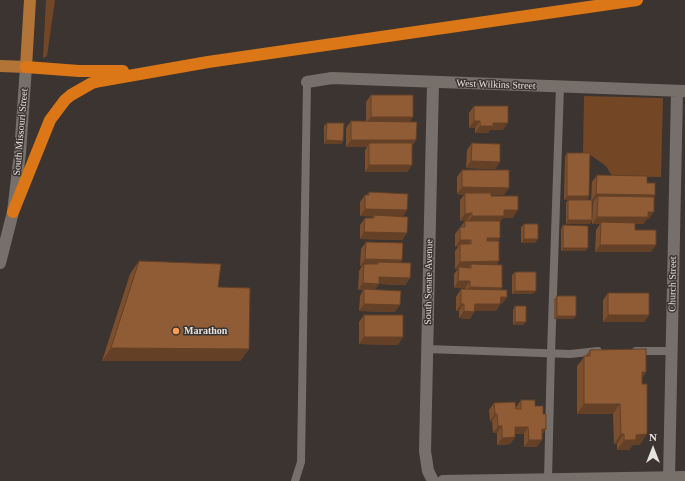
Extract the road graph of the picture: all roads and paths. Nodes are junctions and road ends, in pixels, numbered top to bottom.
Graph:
1 (30, 0) edge
2 (637, 0) edge
3 (0, 66) edge
4 (26, 67) junction
5 (166, 69) junction
6 (307, 82) joint
7 (433, 82) junction
8 (560, 87) junction
9 (681, 91) edge
10 (13, 212) junction
11 (0, 263) edge
12 (427, 349) junction
13 (605, 350) edge
14 (627, 351) edge
15 (671, 351) junction
16 (551, 353) junction
17 (685, 477) edge
18 (669, 478) junction
19 (548, 479) junction
20 (632, 480) edge
21 (295, 481) edge
22 (433, 481) edge
23 (442, 481) edge

1 - 4 main road, South Missouri Street
2 - 5 highway
3 - 4 main road
4 - 5 highway
4 - 10 street, South Missouri Street
5 - 10 highway
6 - 7 street, West Wilkins Street
6 - 21 lane
7 - 8 street, West Wilkins Street
7 - 12 street, South Senate Avenue
8 - 9 street, West Wilkins Street
8 - 16 lane
9 - 15 street, Church Street
10 - 11 street, South Missouri Street
12 - 16 lane
12 - 22 street, South Senate Avenue
13 - 16 lane
14 - 15 lane
15 - 18 street, Church Street
16 - 19 lane
17 - 18 street
18 - 20 street
19 - 20 street
19 - 23 street

